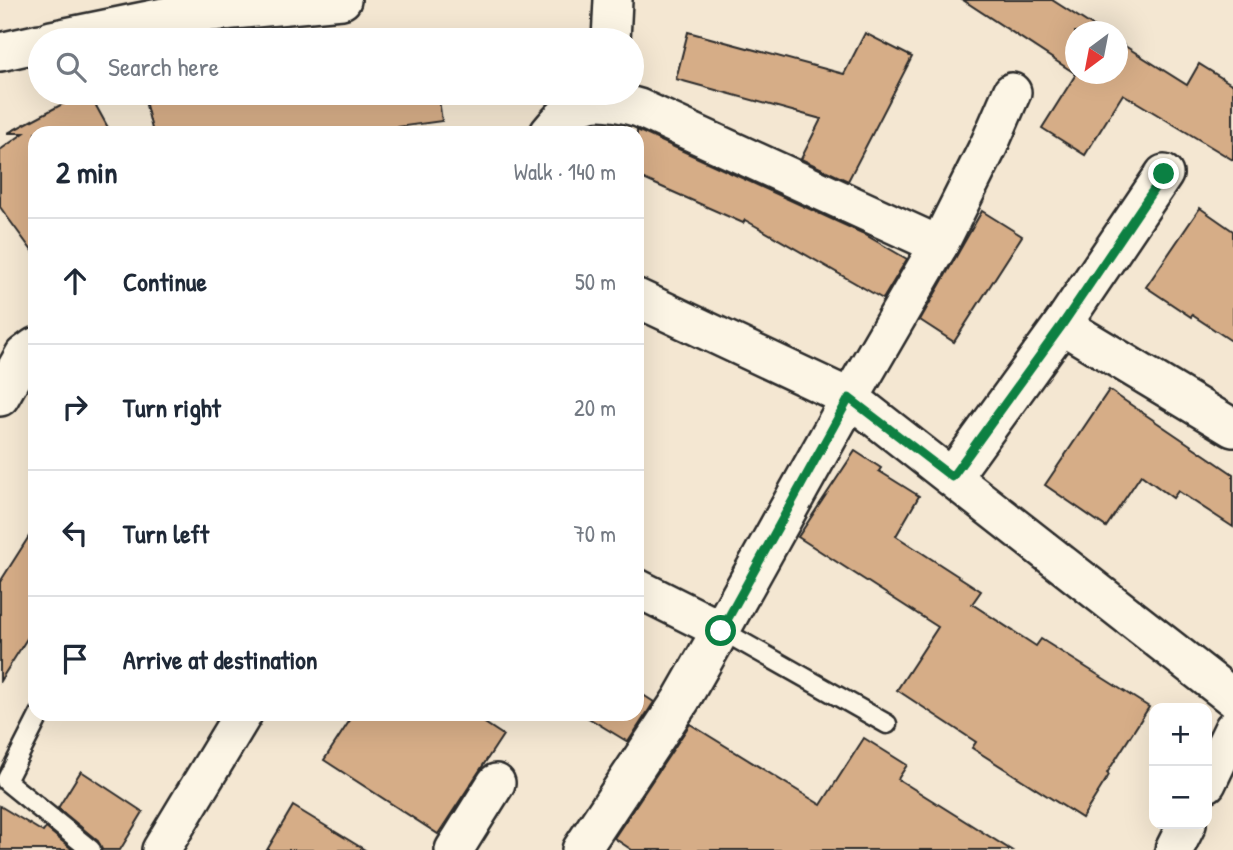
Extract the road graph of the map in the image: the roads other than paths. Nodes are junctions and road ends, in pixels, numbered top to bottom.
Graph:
1 (342, 0) edge
2 (613, 0) edge
3 (110, 28) edge
4 (612, 28) edge
5 (28, 46) edge
6 (0, 52) edge
7 (1012, 92) dead end
8 (580, 105) edge
9 (632, 105) edge
10 (555, 126) edge
11 (1164, 174) dead end
12 (939, 245) junction
13 (644, 301) edge
14 (1062, 325) junction
15 (28, 352) edge
16 (0, 397) edge
17 (849, 398) junction
18 (1233, 428) edge
19 (952, 477) junction
20 (644, 592) edge
21 (721, 631) junction
22 (1233, 698) edge
23 (36, 721) edge
24 (239, 721) edge
25 (887, 724) dead end
26 (1233, 729) edge
27 (1212, 773) edge
28 (496, 783) dead end
29 (1184, 829) edge
30 (91, 850) edge
31 (161, 850) edge
32 (454, 850) edge
33 (581, 850) edge
34 (1174, 850) edge

1 - 3 street
2 - 4 street
5 - 6 street
7 - 12 street
8 - 10 street
9 - 12 street
11 - 14 street
12 - 17 street
13 - 17 street
14 - 18 street
14 - 19 street
15 - 16 street
17 - 19 street
17 - 21 street
19 - 22 street
20 - 21 street
21 - 25 lane
21 - 33 street
23 - 30 lane
24 - 31 street
26 - 27 street
28 - 32 street
29 - 34 street

